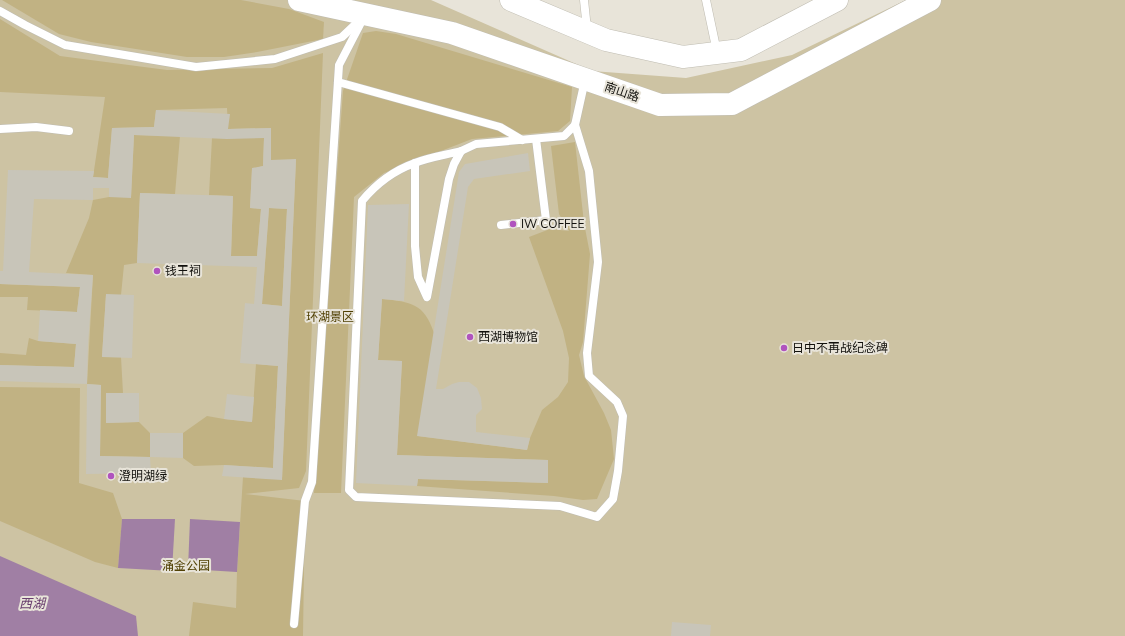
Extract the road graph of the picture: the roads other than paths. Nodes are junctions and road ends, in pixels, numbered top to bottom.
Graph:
1 (299, 0) edge
2 (511, 0) edge
3 (584, 0) edge
4 (706, 0) edge
5 (838, 0) edge
6 (930, 0) edge
7 (0, 11) edge
8 (366, 14) junction
9 (587, 32) junction
10 (718, 52) junction
11 (585, 80) junction
12 (338, 82) junction
13 (575, 125) junction
14 (0, 129) edge
15 (69, 130) dead end
16 (536, 139) junction
17 (523, 140) junction
18 (461, 151) junction
19 (415, 163) junction
20 (501, 225) dead end
21 (294, 624) dead end

1 - 8 main road, 南山路
2 - 9 main road
3 - 9 lane
4 - 10 lane
5 - 10 main road
6 - 11 main road, 南山路
7 - 8 lane
8 - 11 main road, 南山路
8 - 12 lane
9 - 10 main road
11 - 13 lane
12 - 17 lane
12 - 21 lane
13 - 16 lane
13 - 19 lane
14 - 15 lane
16 - 17 lane
16 - 20 lane
17 - 18 lane
18 - 19 lane
18 - 19 lane

